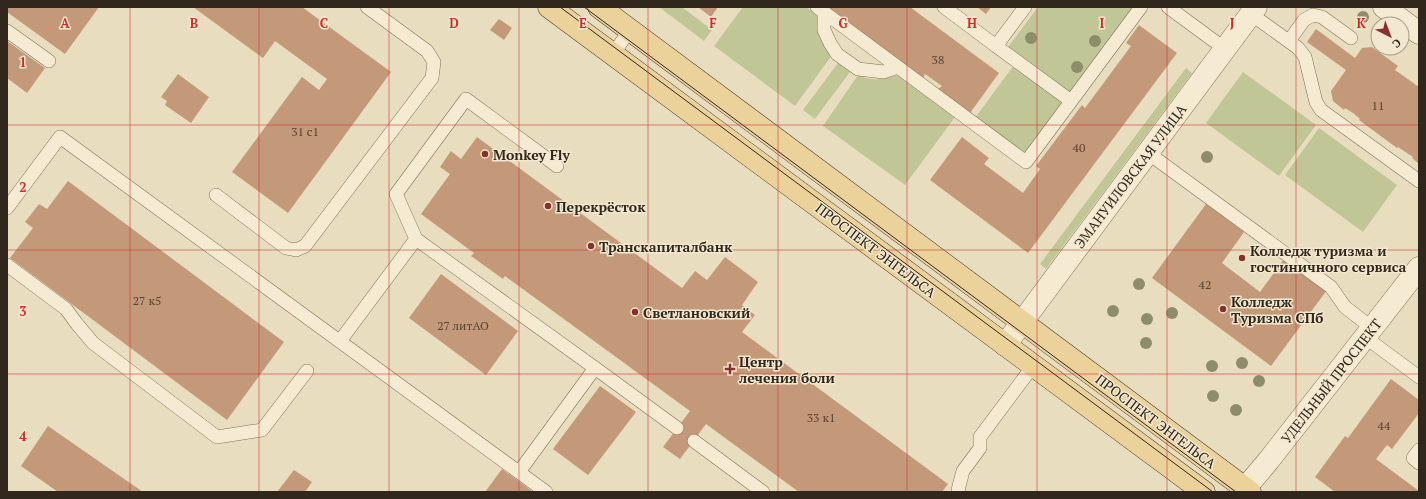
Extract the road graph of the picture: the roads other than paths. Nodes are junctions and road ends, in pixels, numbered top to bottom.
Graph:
1 (367, 7) edge
2 (549, 7) edge
3 (599, 7) edge
4 (944, 7) edge
5 (1025, 7) edge
6 (1141, 7) edge
7 (1168, 7) edge
8 (1384, 7) edge
9 (820, 10) edge
10 (1253, 10) edge
11 (630, 30) junction
12 (7, 31) edge
13 (1419, 33) edge
14 (1351, 38) dead end
15 (1289, 41) junction
16 (996, 46) junction
17 (1225, 49) junction
18 (613, 54) junction
19 (49, 61) dead end
20 (898, 67) junction
21 (1071, 101) junction
22 (1148, 153) junction
23 (557, 166) dead end
24 (1419, 181) edge
25 (216, 195) dead end
26 (7, 208) edge
27 (416, 239) junction
28 (7, 265) edge
29 (1419, 268) edge
30 (1022, 321) junction
31 (1369, 332) junction
32 (340, 341) junction
33 (1005, 345) junction
34 (1032, 366) junction
35 (595, 368) junction
36 (307, 371) dead end
37 (1419, 377) edge
38 (677, 428) dead end
39 (694, 441) dead end
40 (1419, 450) edge
41 (1419, 463) edge
42 (519, 472) junction
43 (1246, 491) edge
44 (546, 492) edge
45 (763, 492) edge
46 (959, 492) edge
47 (1204, 492) edge

1 - 25 lane
2 - 18 main road, ПРОСПЕКТ ЭНГЕЛЬСА
3 - 11 main road, ПРОСПЕКТ ЭНГЕЛЬСА
4 - 16 lane
5 - 16 lane
6 - 21 lane
7 - 17 lane
8 - 13 street
9 - 20 lane
9 - 20 lane
10 - 15 lane
10 - 17 street, ЭМАНУИЛОВСКАЯ УЛИЦА
11 - 18 lane
11 - 30 main road, ПРОСПЕКТ ЭНГЕЛЬСА
12 - 19 lane
14 - 15 lane
15 - 24 lane
16 - 21 lane
17 - 22 street, ЭМАНУИЛОВСКАЯ УЛИЦА
18 - 33 main road, ПРОСПЕКТ ЭНГЕЛЬСА
20 - 21 lane
22 - 30 street, ЭМАНУИЛОВСКАЯ УЛИЦА
22 - 31 lane
23 - 27 lane
26 - 32 lane
27 - 32 lane
27 - 35 lane
28 - 36 lane
29 - 31 street, УДЕЛЬНЫЙ ПРОСПЕКТ
30 - 33 street, ЭМАНУИЛОВСКАЯ УЛИЦА
30 - 43 main road, ПРОСПЕКТ ЭНГЕЛЬСА
31 - 37 lane
31 - 43 street, УДЕЛЬНЫЙ ПРОСПЕКТ
32 - 42 lane
33 - 34 main road, ПРОСПЕКТ ЭНГЕЛЬСА
34 - 46 lane
34 - 47 main road, ПРОСПЕКТ ЭНГЕЛЬСА
35 - 38 lane
35 - 42 lane
39 - 45 lane
40 - 41 lane
42 - 44 lane

